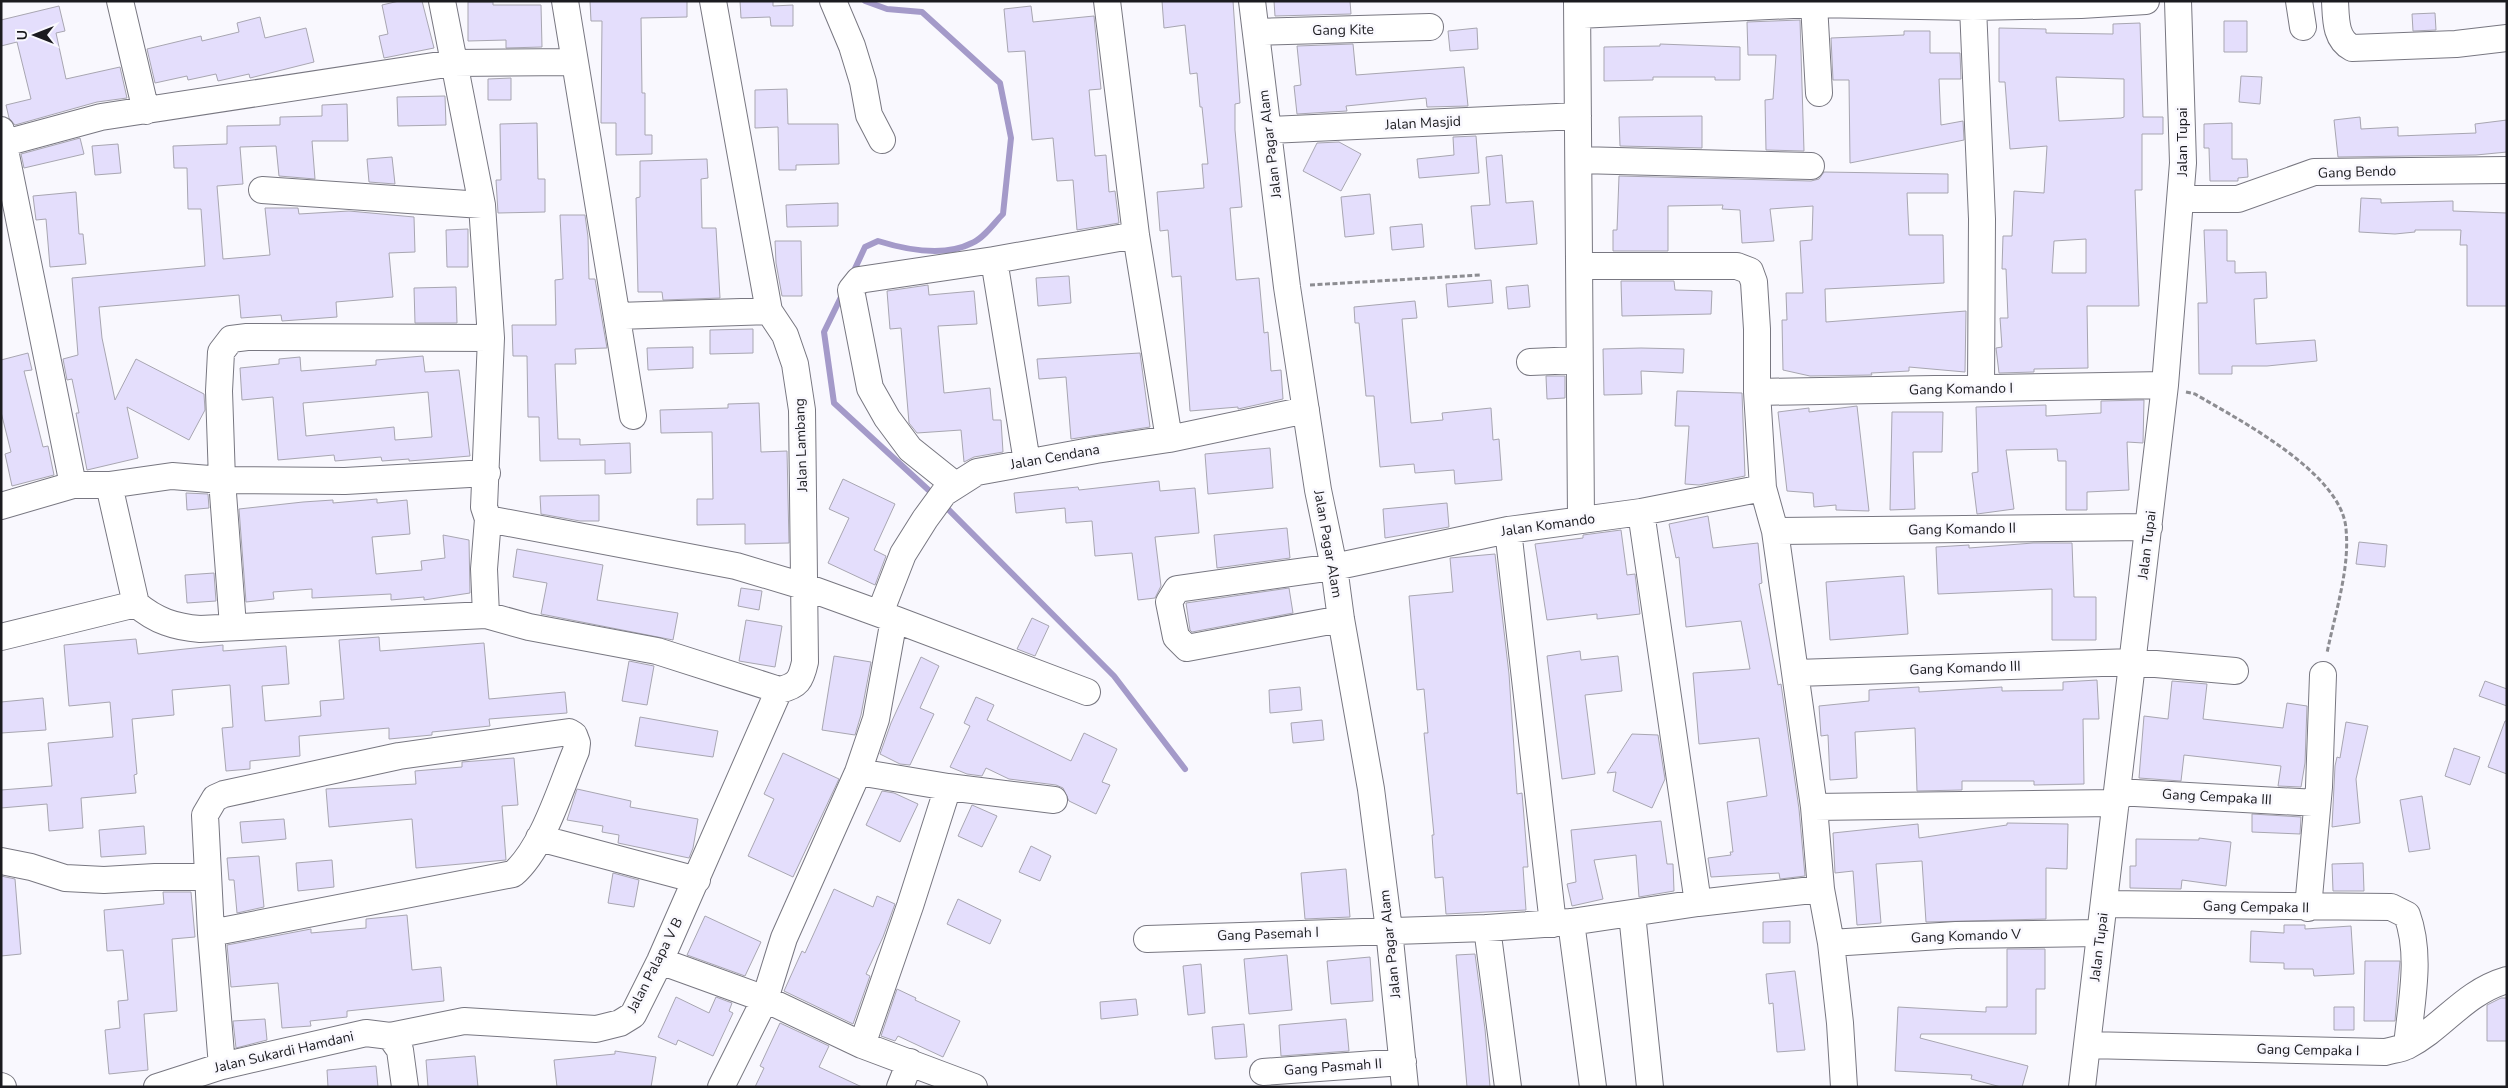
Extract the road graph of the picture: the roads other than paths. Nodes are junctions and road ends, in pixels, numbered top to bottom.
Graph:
1 (120, 1) edge
2 (442, 1) edge
3 (565, 1) edge
4 (713, 1) edge
5 (833, 1) edge
6 (1107, 1) edge
7 (1252, 1) edge
8 (2146, 1) edge
9 (2178, 1) edge
10 (2299, 1) edge
11 (2334, 1) edge
12 (1824, 3) edge
13 (1945, 3) edge
14 (2081, 3) edge
15 (1973, 7) junction
16 (1577, 8) edge
17 (2303, 27) dead end
18 (1430, 28) dead end
19 (1256, 32) junction
20 (2507, 38) edge
21 (575, 62) junction
22 (453, 63) junction
23 (1819, 93) dead end
24 (146, 111) junction
25 (1578, 116) junction
26 (1269, 130) junction
27 (3, 137) edge
28 (882, 140) dead end
29 (1579, 160) junction
30 (1811, 166) dead end
31 (2507, 170) edge
32 (262, 190) dead end
33 (2181, 199) junction
34 (482, 205) junction
35 (1136, 235) junction
36 (994, 260) junction
37 (1579, 266) junction
38 (769, 311) junction
39 (617, 316) junction
40 (491, 338) junction
41 (1579, 360) junction
42 (1530, 362) dead end
43 (2165, 385) junction
44 (1981, 388) junction
45 (1757, 392) junction
46 (1306, 410) junction
47 (633, 416) dead end
48 (1169, 440) junction
49 (1027, 462) junction
50 (487, 473) junction
51 (222, 480) junction
52 (73, 485) junction
53 (108, 485) junction
54 (1763, 488) junction
55 (949, 489) junction
56 (1, 506) edge
57 (1641, 512) junction
58 (488, 519) junction
59 (1581, 520) junction
60 (2149, 527) junction
61 (1508, 530) junction
62 (1775, 531) junction
63 (1334, 567) junction
64 (803, 586) junction
65 (136, 604) junction
66 (486, 615) junction
67 (887, 616) junction
68 (1341, 619) junction
69 (233, 626) junction
70 (1, 637) edge
71 (2133, 662) junction
72 (2235, 671) dead end
73 (1796, 673) junction
74 (2323, 676) road end
75 (779, 690) junction
76 (1087, 692) dead end
77 (858, 772) junction
78 (948, 788) junction
79 (2117, 798) junction
80 (1054, 800) dead end
81 (2318, 803) junction
82 (1814, 806) junction
83 (539, 838) junction
84 (1, 861) edge
85 (208, 877) junction
86 (696, 880) junction
87 (1821, 888) junction
88 (1698, 903) junction
89 (2104, 904) junction
90 (2308, 908) junction
91 (1632, 914) junction
92 (1562, 923) junction
93 (1487, 928) junction
94 (1389, 930) junction
95 (211, 933) junction
96 (2100, 933) junction
97 (1147, 939) dead end
98 (1831, 943) junction
99 (660, 961) junction
100 (2507, 980) edge
101 (765, 1000) junction
102 (390, 1036) junction
103 (862, 1045) junction
104 (2087, 1045) junction
105 (2407, 1046) junction
106 (910, 1062) junction
107 (222, 1066) junction
108 (1263, 1072) dead end
109 (1404, 1074) edge
110 (157, 1087) edge
111 (404, 1087) edge
112 (721, 1087) edge
113 (900, 1087) edge
114 (974, 1087) edge
115 (1508, 1087) edge
116 (1593, 1087) edge
117 (1650, 1087) edge
118 (1844, 1087) edge
119 (2082, 1087) edge

1 - 24 street
2 - 22 street
3 - 21 street
4 - 38 street
5 - 28 street
6 - 35 street
7 - 19 street, Jalan Pagar Alam
8 - 14 street
9 - 33 street, Jalan Tupai
10 - 17 street
11 - 20 street
12 - 13 street
12 - 16 street
12 - 23 street
13 - 15 street
14 - 15 street
15 - 44 street
16 - 25 street
18 - 19 street, Gang Kite
19 - 26 street, Jalan Pagar Alam
21 - 22 street
21 - 39 street
22 - 24 street
22 - 34 street
24 - 27 street
25 - 26 street, Jalan Masjid
25 - 29 street
26 - 46 street, Jalan Pagar Alam
27 - 52 street
29 - 30 street
29 - 37 street
31 - 33 street, Gang Bendo
32 - 34 street
33 - 43 street, Jalan Tupai
34 - 40 street
35 - 36 street
35 - 48 street
36 - 49 street
36 - 55 street
37 - 41 street
37 - 45 street
38 - 39 street
38 - 64 street, Jalan Lambang
39 - 47 street
40 - 50 street
40 - 51 street
41 - 42 street
41 - 59 street
43 - 44 street, Gang Komando I
43 - 60 street, Jalan Tupai
44 - 45 street, Gang Komando I
45 - 54 street
46 - 48 street, Jalan Cendana
46 - 63 street, Jalan Pagar Alam
48 - 49 street, Jalan Cendana
49 - 55 street, Jalan Cendana
50 - 51 street
50 - 58 street
51 - 53 street
51 - 69 street
52 - 53 street
52 - 56 street
53 - 65 street
54 - 57 street, Jalan Komando
54 - 62 street
55 - 67 street, Jalan Cendana
57 - 59 street, Jalan Komando
57 - 88 street
58 - 64 street
58 - 66 street
59 - 61 street, Jalan Komando
60 - 62 street, Gang Komando II
60 - 71 street, Jalan Tupai
61 - 63 street, Jalan Komando
61 - 92 street
62 - 73 street
63 - 68 street, Jalan Pagar Alam
63 - 68 street, Jalan Komando
64 - 67 street
64 - 75 street, Jalan Lambang
65 - 69 street
65 - 70 street
66 - 69 street
66 - 75 street
67 - 76 street
67 - 77 street, Jalan Cendana
68 - 94 street, Jalan Pagar Alam
71 - 72 street, Gang Komando III
71 - 73 street, Gang Komando III
71 - 79 street, Jalan Tupai
73 - 82 street
74 - 81 street
75 - 86 street, Jalan Palapa V B
77 - 78 street
77 - 101 street, Jalan Cendana
78 - 80 street
78 - 103 street
79 - 81 street, Gang Cempaka III
79 - 82 street, Gang Cempaka III
79 - 89 street, Jalan Tupai
81 - 90 street
82 - 87 street
83 - 85 street
83 - 86 street
83 - 95 street
84 - 85 street
85 - 95 street
86 - 99 street, Jalan Palapa V B
87 - 88 street, Gang Pasemah I
87 - 98 street
88 - 91 street, Gang Pasemah I
89 - 90 street, Gang Cempaka II
89 - 96 street, Jalan Tupai
90 - 105 street, Gang Cempaka II
91 - 92 street, Gang Pasemah I
91 - 117 street
92 - 93 street, Gang Pasemah I
92 - 116 street
93 - 94 street, Gang Pasemah I
93 - 115 street
94 - 97 street, Gang Pasemah I
94 - 109 street, Jalan Pagar Alam
95 - 107 street
96 - 98 street, Gang Komando V
96 - 104 street, Jalan Tupai
98 - 118 street
99 - 101 street
99 - 102 street, Jalan Palapa V B
100 - 105 street, Gang Cempaka I
101 - 103 street
101 - 112 street, Jalan Cendana
102 - 107 street, Jalan Sukardi Hamdani
102 - 111 street
103 - 106 street
104 - 105 street, Gang Cempaka I
104 - 119 street, Jalan Tupai
106 - 113 street
106 - 114 street
107 - 110 street, Jalan Sukardi Hamdani
108 - 109 street, Gang Pasmah II

